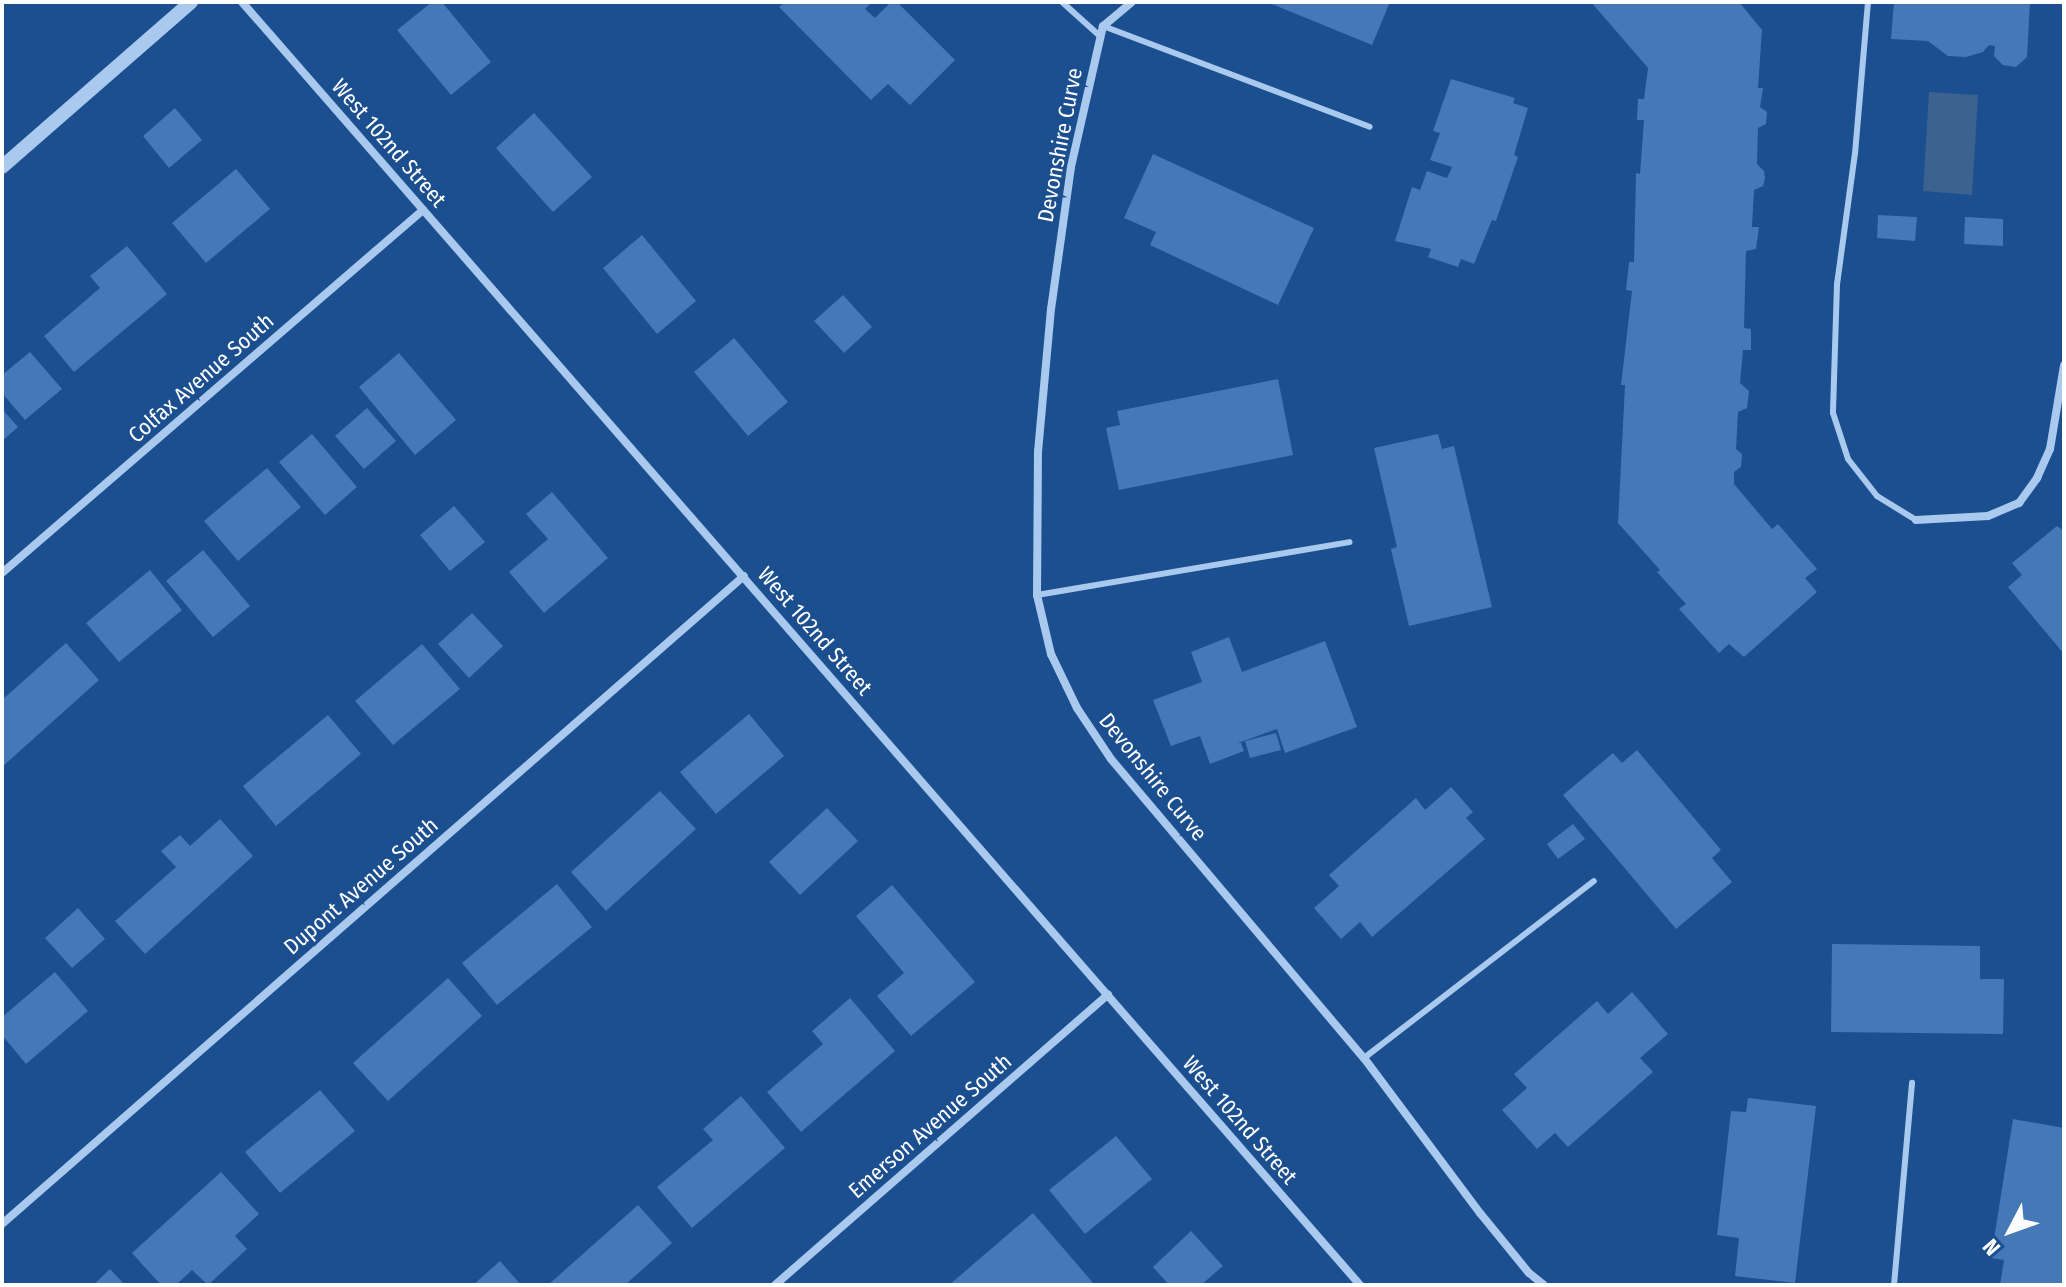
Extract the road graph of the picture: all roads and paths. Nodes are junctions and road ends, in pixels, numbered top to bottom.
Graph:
1 (191, 2) edge
2 (242, 2) edge
3 (1062, 2) edge
4 (1132, 2) edge
5 (1868, 2) edge
6 (1103, 26) junction
7 (1101, 37) junction
8 (1370, 127) dead end
9 (2, 167) edge
10 (423, 210) junction
11 (2064, 365) edge
12 (1916, 520) joint
13 (1350, 542) dead end
14 (2, 573) edge
15 (744, 576) junction
16 (1037, 595) junction
17 (1594, 881) dead end
18 (1108, 995) junction
19 (1364, 1058) junction
20 (1912, 1083) dead end
21 (2, 1224) edge
22 (775, 1285) edge
23 (1360, 1285) edge
24 (1544, 1285) edge
25 (1894, 1285) edge

1 - 9 street
2 - 10 street, West 102nd Street
3 - 7 lane
4 - 6 street
5 - 12 lane
6 - 7 street, Devonshire Curve
6 - 8 lane
7 - 16 street, Devonshire Curve
10 - 14 street, Colfax Avenue South
10 - 15 street, West 102nd Street
11 - 12 street
13 - 16 lane
15 - 18 street, West 102nd Street
15 - 21 street, Dupont Avenue South
16 - 19 street, Devonshire Curve
17 - 19 lane
18 - 22 street, Emerson Avenue South
18 - 23 street, West 102nd Street
19 - 24 street, Devonshire Curve
20 - 25 lane

